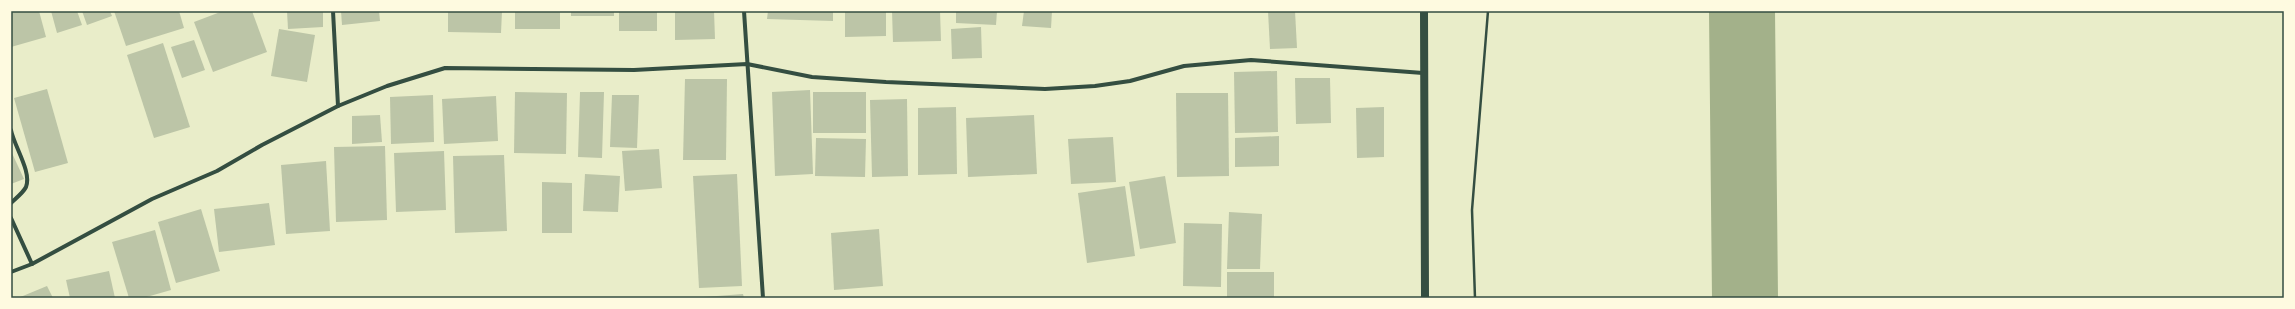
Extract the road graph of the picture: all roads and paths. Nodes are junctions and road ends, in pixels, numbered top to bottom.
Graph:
1 (332, 11) edge
2 (744, 11) edge
3 (1424, 11) edge
4 (1488, 11) edge
5 (746, 64) junction
6 (1424, 73) junction
7 (338, 106) junction
8 (11, 130) edge
9 (11, 203) edge
10 (11, 218) edge
11 (32, 264) junction
12 (11, 272) edge
13 (764, 298) edge
14 (1425, 298) edge
15 (1475, 298) edge

1 - 7 street
2 - 5 street
3 - 6 main road
4 - 15 path
5 - 6 street
5 - 7 street
5 - 13 street
6 - 14 main road
7 - 11 street
8 - 9 street
10 - 11 street
11 - 12 street

